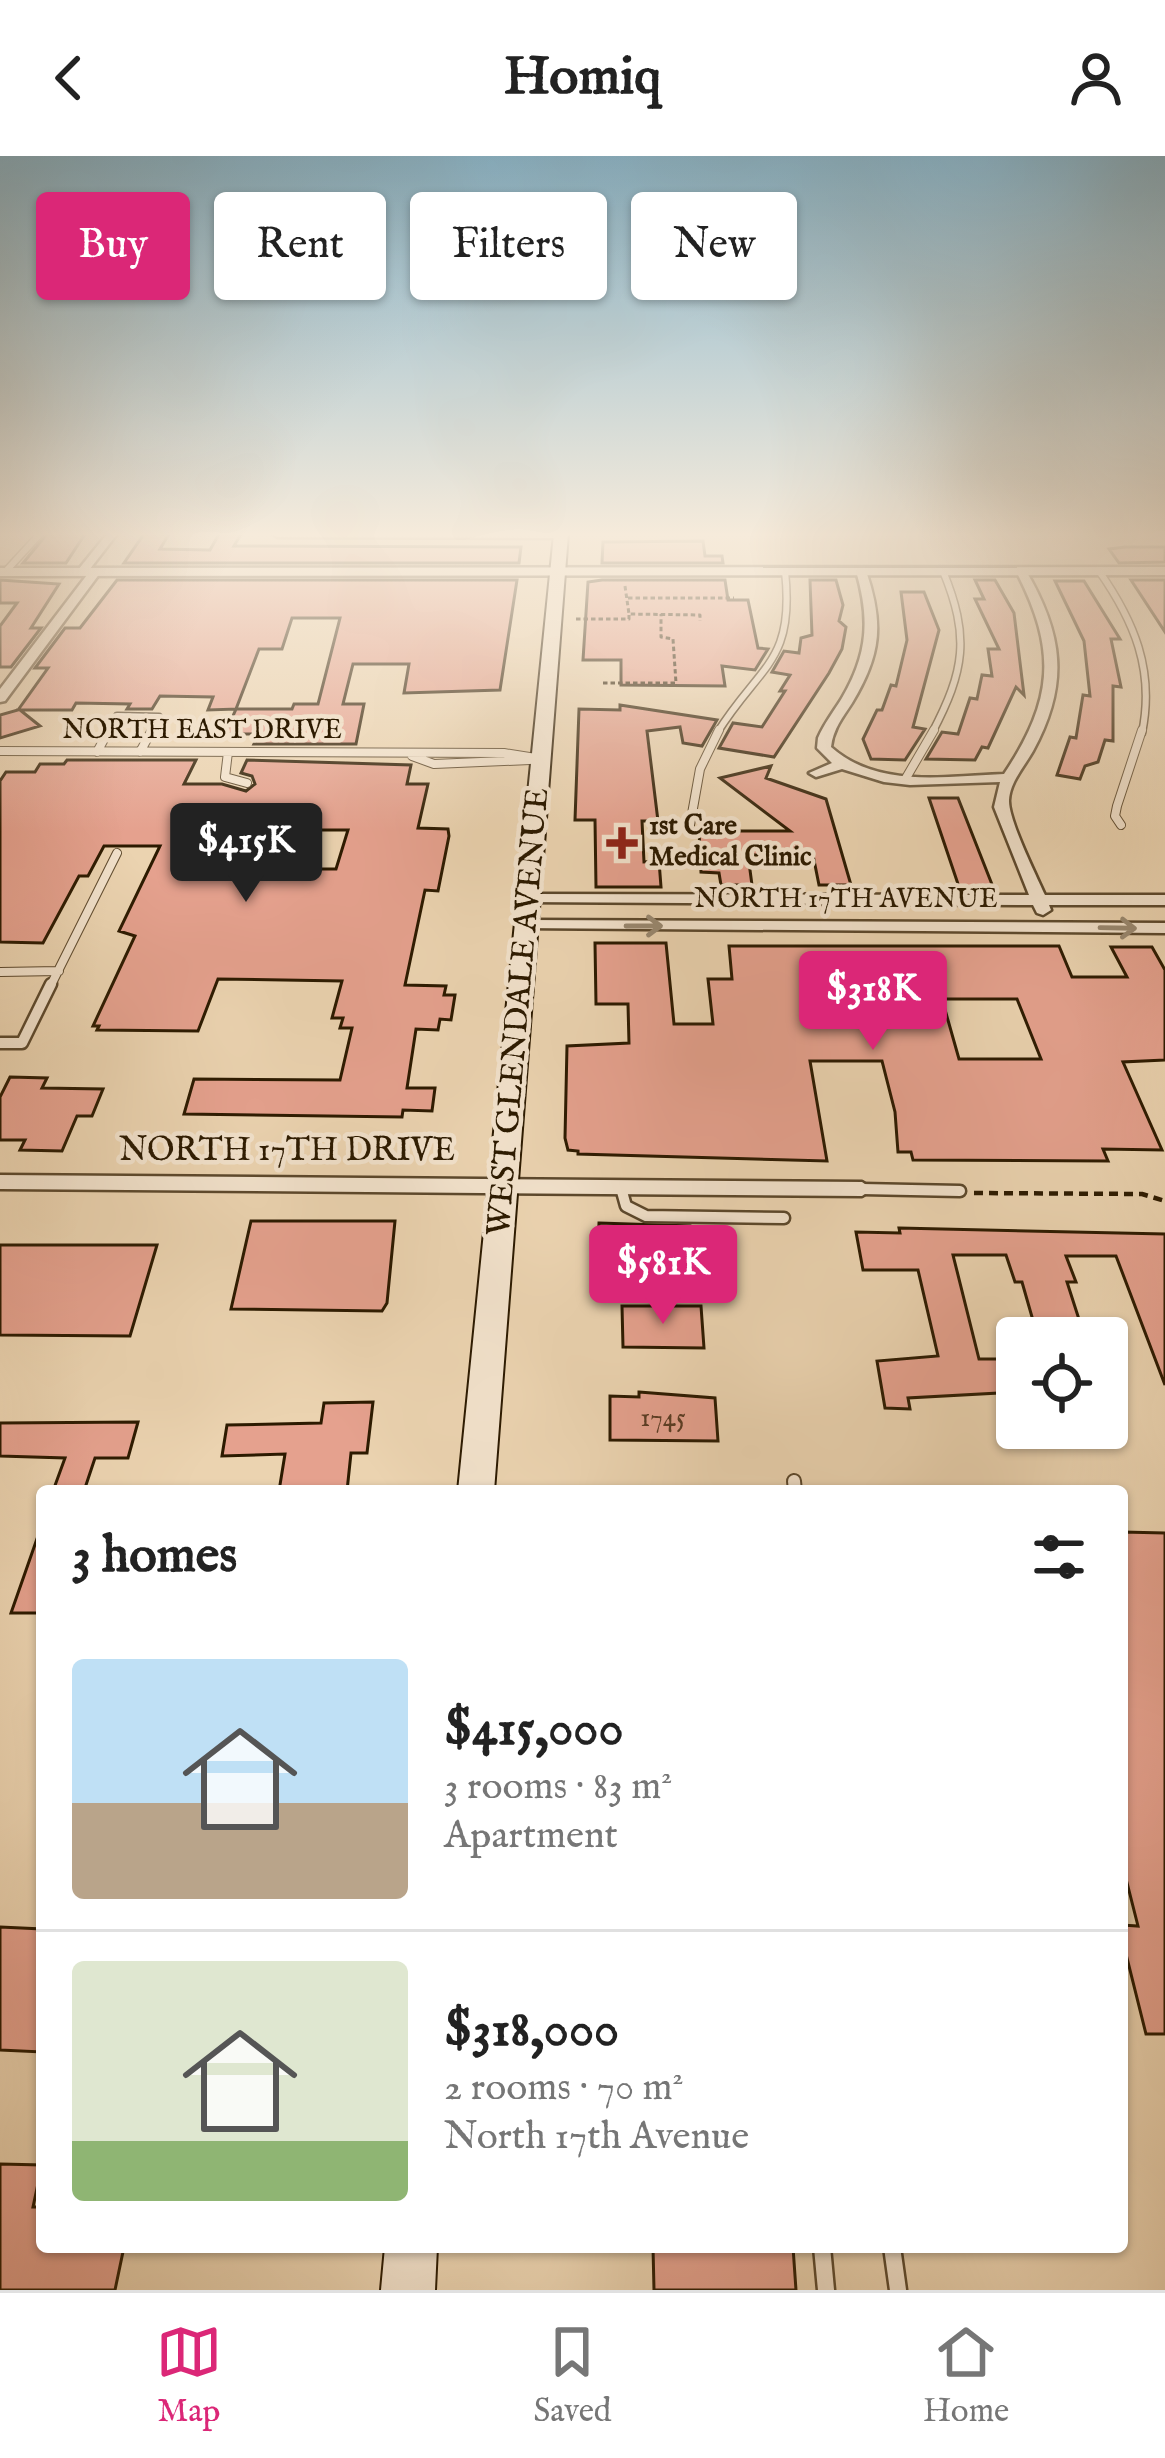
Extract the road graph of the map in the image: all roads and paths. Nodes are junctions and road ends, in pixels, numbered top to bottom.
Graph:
1 (45, 634) edge
2 (553, 634) edge
3 (661, 634) edge
4 (787, 634) edge
5 (873, 634) edge
6 (963, 634) edge
7 (1050, 634) edge
8 (1137, 634) edge
9 (603, 682) dead end
10 (0, 698) edge
11 (0, 751) edge
12 (97, 752) junction
13 (140, 752) junction
14 (228, 752) junction
15 (404, 752) junction
16 (474, 753) junction
17 (542, 758) junction
18 (461, 764) junction
19 (840, 765) junction
20 (817, 773) dead end
21 (906, 778) junction
22 (1007, 778) junction
23 (247, 784) dead end
24 (690, 825) dead end
25 (1121, 825) dead end
26 (117, 853) dead end
27 (530, 899) junction
28 (1039, 900) junction
29 (1165, 900) edge
30 (527, 925) junction
31 (1051, 927) junction
32 (1165, 928) edge
33 (59, 971) junction
34 (1, 974) edge
35 (0, 1043) edge
36 (0, 1182) edge
37 (504, 1186) junction
38 (621, 1188) junction
39 (862, 1190) joint
40 (962, 1192) joint
41 (1165, 1201) edge
42 (784, 1218) dead end
43 (477, 1485) edge
44 (411, 2253) edge
45 (823, 2253) edge
46 (893, 2253) edge
47 (408, 2290) edge
48 (826, 2290) edge
49 (898, 2290) edge

1 - 10 street
2 - 17 main road, WEST GLENDALE AVENUE
3 - 9 path
4 - 24 lane
5 - 19 street
6 - 21 lane
7 - 22 street
8 - 25 lane
11 - 12 lane, NORTH EAST DRIVE
12 - 13 lane, NORTH EAST DRIVE
12 - 13 lane
13 - 14 lane, NORTH EAST DRIVE
14 - 15 lane, NORTH EAST DRIVE
14 - 23 lane
15 - 16 lane, NORTH EAST DRIVE
15 - 18 lane, NORTH EAST DRIVE
16 - 17 lane, NORTH EAST DRIVE
16 - 18 lane
17 - 18 lane, NORTH EAST DRIVE
17 - 27 main road, WEST GLENDALE AVENUE
19 - 20 street
19 - 21 street
21 - 22 street
22 - 28 street
26 - 33 lane
27 - 28 street, NORTH 17TH AVENUE
27 - 30 main road, WEST GLENDALE AVENUE
28 - 29 street, NORTH 17TH AVENUE
28 - 31 street
30 -> 31 street, NORTH 17TH AVENUE
30 - 37 main road, WEST GLENDALE AVENUE
31 -> 32 street, NORTH 17TH AVENUE
33 - 34 lane
33 - 35 lane
36 - 37 street, NORTH 17TH DRIVE
37 - 38 street, NORTH 17TH DRIVE
37 - 43 main road, WEST GLENDALE AVENUE
38 - 39 street, NORTH 17TH DRIVE
38 - 42 lane
39 - 40 lane
40 - 41 path
44 - 47 main road
45 - 48 lane
46 - 49 lane

